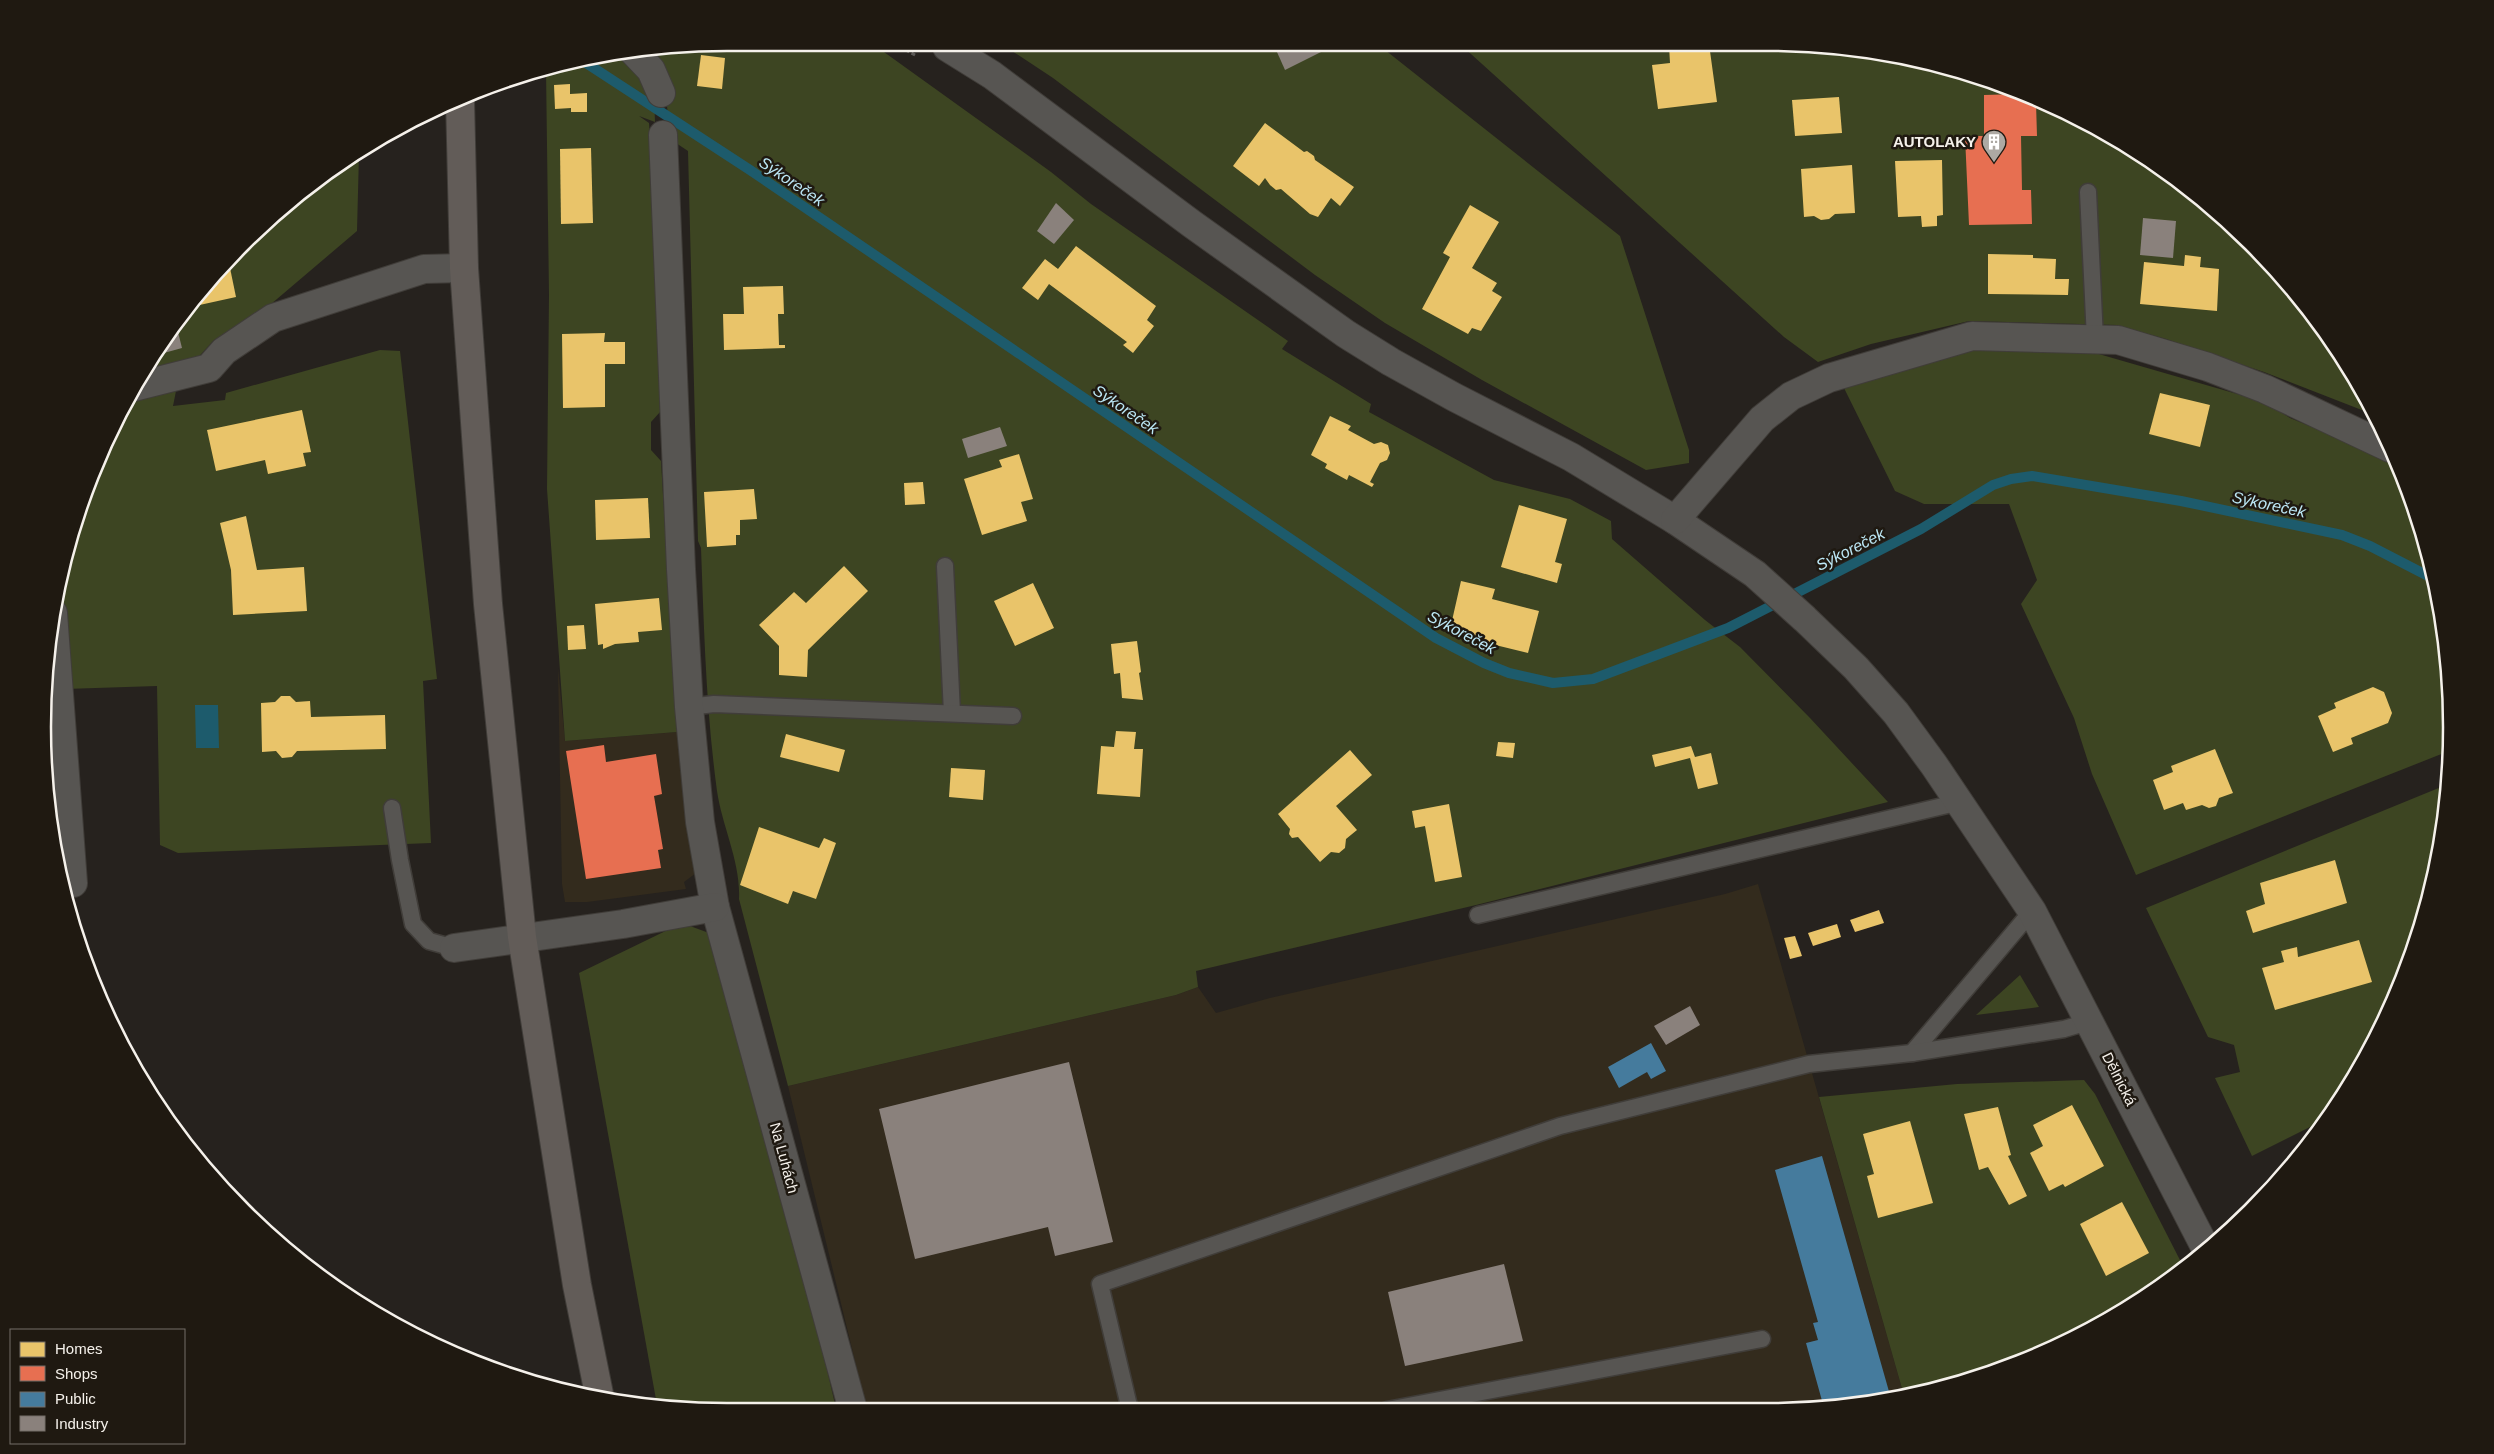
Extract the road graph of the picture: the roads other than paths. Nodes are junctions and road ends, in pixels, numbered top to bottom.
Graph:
1 (953, 51) edge
2 (639, 57) edge
3 (661, 93) dead end
4 (460, 107) edge
5 (663, 135) dead end
6 (2088, 192) dead end
7 (464, 268) junction
8 (2095, 339) junction
9 (145, 384) edge
10 (2380, 443) edge
11 (1675, 520) junction
12 (945, 566) dead end
13 (56, 652) edge
14 (689, 707) junction
15 (952, 713) junction
16 (1013, 716) dead end
17 (1960, 802) junction
18 (392, 808) dead end
19 (73, 883) dead end
20 (715, 907) junction
21 (2032, 911) junction
22 (1478, 915) dead end
23 (522, 937) junction
24 (454, 948) joint
25 (2088, 1022) junction
26 (1912, 1053) junction
27 (2202, 1244) edge
28 (1762, 1339) dead end
29 (599, 1391) edge
30 (851, 1403) edge
31 (1128, 1403) edge
32 (1424, 1403) edge

1 - 11 street, Dělnická
2 - 3 street
4 - 7 main road
5 - 14 street, Na Luhách
6 - 8 lane
7 - 9 street
7 - 23 main road
8 - 10 street
8 - 11 street
11 - 17 street, Dělnická
12 - 15 lane
13 - 19 street
14 - 15 lane
14 - 20 street, Na Luhách
15 - 16 lane
17 - 21 street, Dělnická
17 - 22 lane
18 - 24 lane
20 - 23 street
20 - 30 street, Na Luhách
21 - 25 street, Dělnická
21 - 26 lane
23 - 24 street
23 - 29 main road
25 - 26 lane
25 - 27 street, Dělnická
26 - 31 lane
28 - 32 lane

